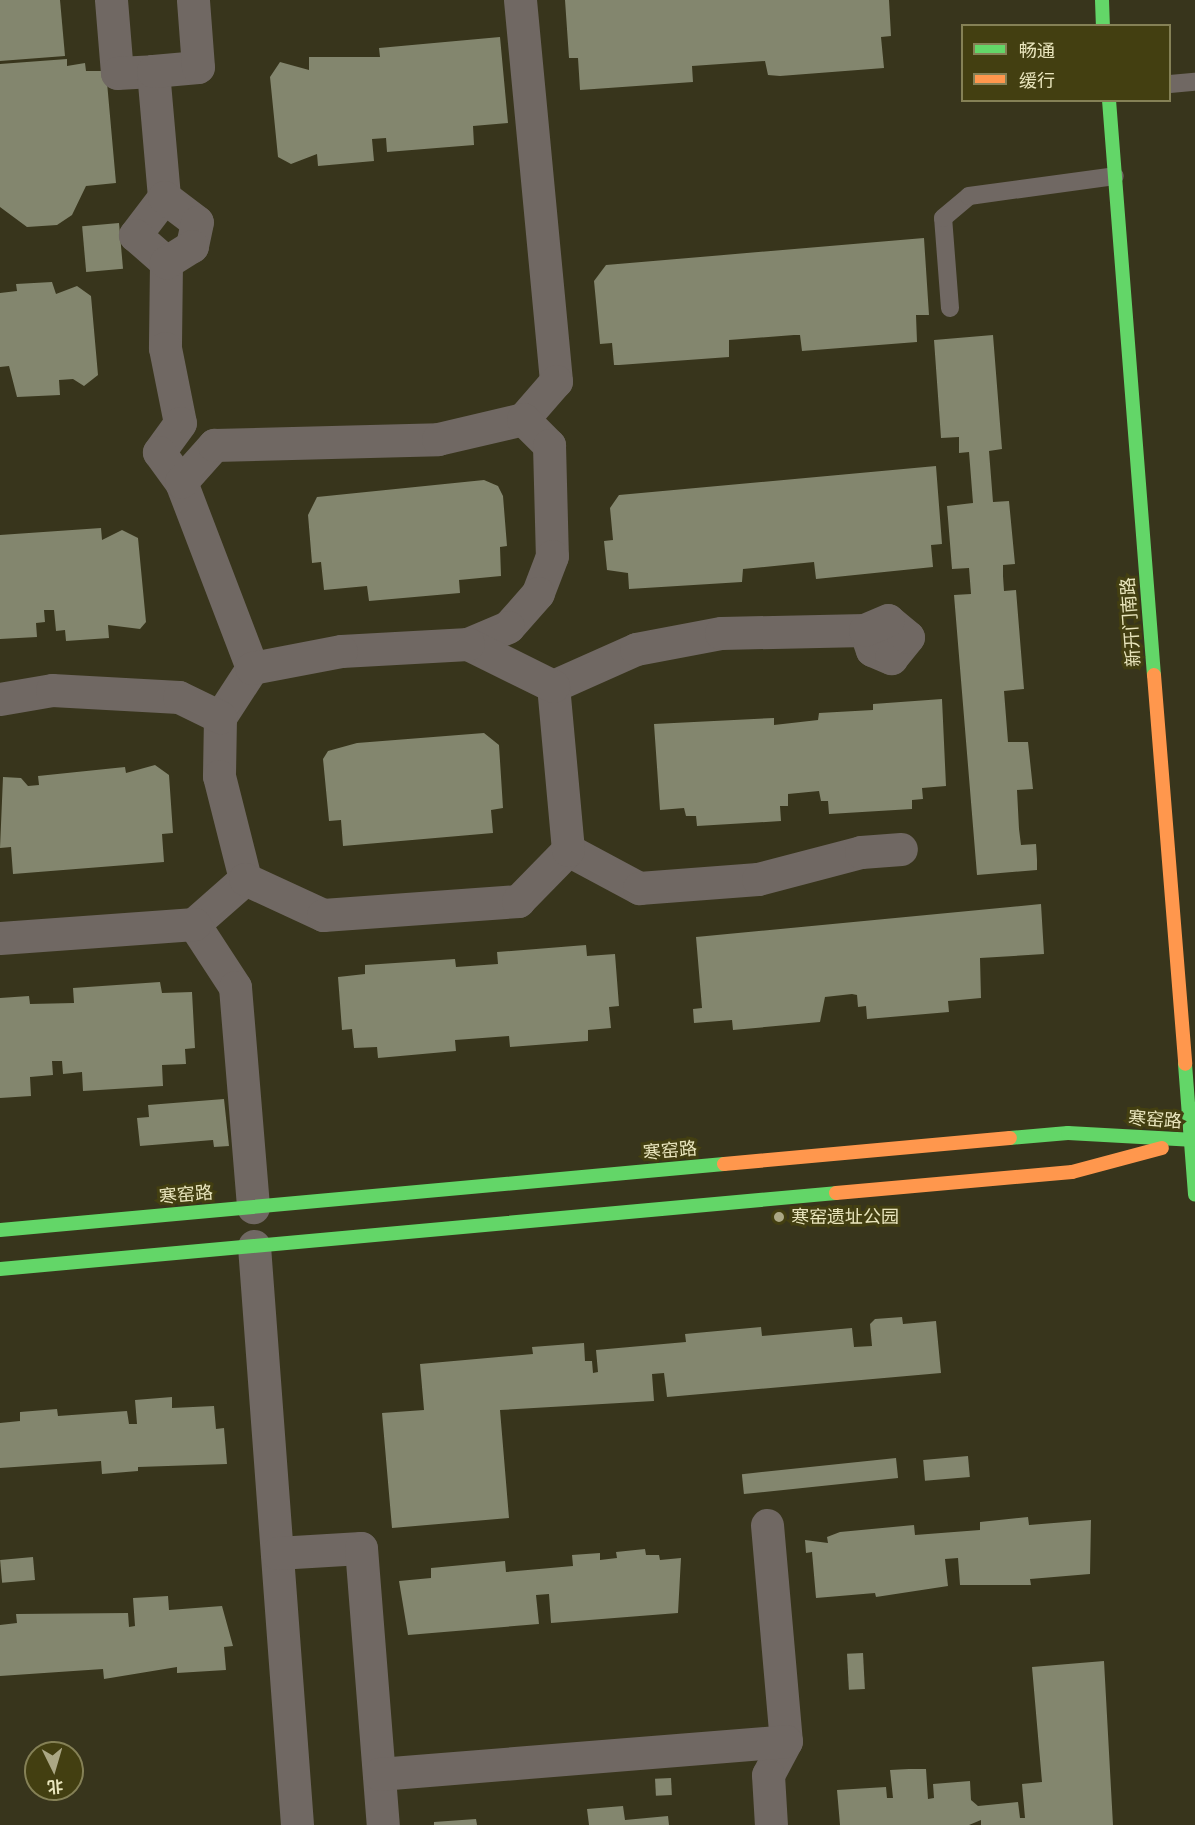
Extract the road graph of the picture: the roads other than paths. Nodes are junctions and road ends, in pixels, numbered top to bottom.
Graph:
1 (111, 0) edge
2 (193, 0) edge
3 (520, 0) edge
4 (1102, 0) edge
5 (1103, 24) edge
6 (153, 71) junction
7 (1195, 82) edge
8 (1171, 84) edge
9 (1109, 102) edge
10 (1114, 176) junction
11 (164, 197) junction
12 (166, 262) junction
13 (950, 308) dead end
14 (523, 419) junction
15 (180, 423) junction
16 (214, 445) junction
17 (181, 482) junction
18 (865, 630) dead end
19 (468, 644) junction
20 (252, 668) junction
21 (554, 686) junction
22 (0, 699) edge
23 (220, 717) junction
24 (901, 849) dead end
25 (568, 850) junction
26 (245, 879) junction
27 (194, 924) junction
28 (0, 938) edge
29 (1193, 1140) edge
30 (1195, 1195) edge
31 (253, 1207) junction
32 (0, 1230) edge
33 (254, 1246) junction
34 (0, 1269) edge
35 (767, 1525) dead end
36 (277, 1553) junction
37 (786, 1741) junction
38 (379, 1774) junction
39 (297, 1825) edge
40 (383, 1825) edge
41 (771, 1825) edge

1 - 6 street
2 - 6 street
3 - 14 street
4 - 5 street
6 - 11 street
7 - 8 lane
9 - 10 street, 新开门南路
10 - 13 lane
10 - 29 street, 新开门南路
11 - 12 street
11 - 12 street
12 - 15 street
14 - 16 street
14 - 19 street
15 - 16 street
15 - 17 street
16 - 17 street
17 - 20 street
18 - 21 street
19 - 20 street
19 - 21 street
20 - 23 street
21 - 25 street
22 - 23 street
23 - 26 street
24 - 25 street
25 - 26 street
26 - 27 street
27 - 28 street
27 - 31 street
29 - 30 street, 新开门南路
29 - 31 street, 寒窑路
29 - 33 street, 寒窑路
31 - 32 street, 寒窑路
33 - 34 street, 寒窑路
33 - 36 street
35 - 37 street
36 - 38 street
36 - 39 street
37 - 38 street
37 - 41 street
38 - 40 street

